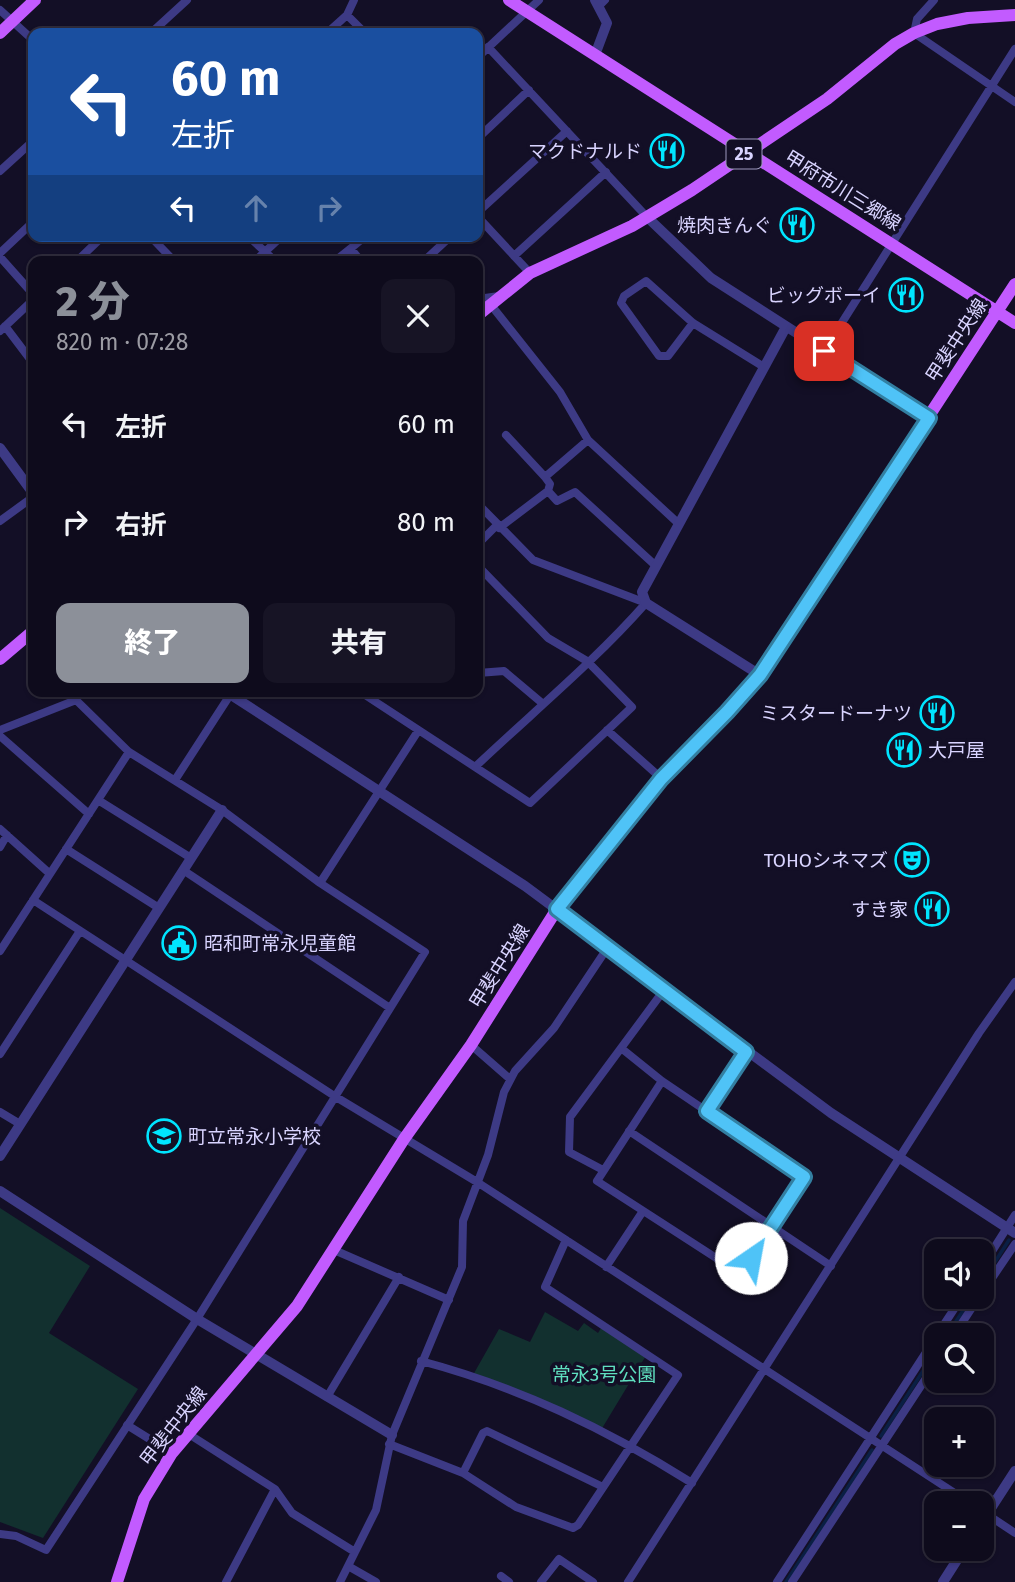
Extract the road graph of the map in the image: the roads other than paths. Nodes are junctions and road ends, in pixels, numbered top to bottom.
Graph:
1 (35, 0) edge
2 (187, 0) edge
3 (354, 0) edge
4 (509, 0) edge
5 (539, 0) edge
6 (934, 0) edge
7 (600, 2) edge
8 (0, 10) edge
9 (527, 11) junction
10 (347, 15) junction
11 (1015, 15) edge
12 (13, 21) junction
13 (156, 28) edge
14 (333, 28) edge
15 (360, 28) edge
16 (0, 33) edge
17 (914, 33) junction
18 (28, 35) edge
19 (488, 47) junction
20 (1015, 50) edge
21 (483, 52) edge
22 (595, 55) junction
23 (992, 86) junction
24 (529, 90) junction
25 (1015, 102) edge
26 (568, 131) junction
27 (483, 133) edge
28 (28, 146) edge
29 (747, 153) junction
30 (0, 171) edge
31 (606, 172) junction
32 (483, 210) edge
33 (648, 217) junction
34 (483, 221) edge
35 (28, 227) edge
36 (97, 242) edge
37 (156, 242) edge
38 (254, 242) edge
39 (276, 242) edge
40 (359, 242) edge
41 (445, 242) edge
42 (893, 244) junction
43 (351, 249) junction
44 (265, 252) junction
45 (0, 255) edge
46 (81, 256) edge
47 (168, 256) edge
48 (261, 256) edge
49 (269, 256) edge
50 (342, 256) edge
51 (357, 256) edge
52 (429, 256) edge
53 (514, 256) junction
54 (530, 273) junction
55 (1015, 284) edge
56 (28, 289) edge
57 (502, 296) junction
58 (483, 298) edge
59 (28, 305) edge
60 (491, 305) junction
61 (483, 311) edge
62 (998, 312) junction
63 (693, 323) junction
64 (1015, 323) edge
65 (786, 327) junction
66 (2, 328) edge
67 (824, 351) junction
68 (28, 356) edge
69 (764, 367) junction
70 (929, 418) junction
71 (506, 435) dead end
72 (587, 440) junction
73 (0, 448) edge
74 (545, 477) junction
75 (28, 488) edge
76 (548, 491) junction
77 (28, 499) edge
78 (483, 510) edge
79 (0, 522) edge
80 (679, 524) junction
81 (498, 526) junction
82 (483, 540) edge
83 (656, 566) junction
84 (483, 571) edge
85 (646, 603) junction
86 (28, 635) edge
87 (0, 659) edge
88 (587, 661) junction
89 (483, 673) edge
90 (760, 675) junction
91 (226, 697) edge
92 (234, 697) edge
93 (368, 697) edge
94 (542, 704) junction
95 (0, 730) edge
96 (607, 730) junction
97 (418, 731) junction
98 (0, 736) edge
99 (129, 752) junction
100 (475, 767) junction
101 (661, 779) junction
102 (175, 780) junction
103 (378, 792) junction
104 (98, 800) junction
105 (222, 810) junction
106 (89, 814) junction
107 (4, 832) edge
108 (0, 847) edge
109 (66, 849) junction
110 (191, 858) junction
111 (183, 870) junction
112 (49, 873) junction
113 (320, 883) junction
114 (33, 900) junction
115 (159, 908) junction
116 (557, 909) junction
117 (80, 931) junction
118 (608, 947) junction
119 (0, 951) edge
120 (125, 961) junction
121 (1015, 982) edge
122 (664, 990) junction
123 (390, 1008) junction
124 (471, 1045) junction
125 (621, 1048) junction
126 (746, 1052) junction
127 (0, 1054) edge
128 (510, 1079) junction
129 (662, 1081) junction
130 (336, 1097) junction
131 (707, 1111) junction
132 (0, 1112) edge
133 (20, 1124) junction
134 (629, 1131) junction
135 (404, 1139) junction
136 (0, 1156) edge
137 (900, 1158) junction
138 (603, 1170) junction
139 (477, 1182) junction
140 (0, 1191) edge
141 (643, 1210) junction
142 (1015, 1215) edge
143 (772, 1226) junction
144 (1011, 1230) edge
145 (566, 1240) junction
146 (1015, 1244) edge
147 (334, 1250) junction
148 (994, 1252) edge
149 (831, 1266) junction
150 (606, 1267) junction
151 (994, 1276) edge
152 (399, 1277) junction
153 (449, 1300) junction
154 (197, 1319) junction
155 (257, 1356) junction
156 (924, 1356) edge
157 (421, 1361) junction
158 (764, 1370) junction
159 (924, 1381) edge
160 (327, 1397) junction
161 (127, 1425) junction
162 (187, 1433) junction
163 (391, 1439) junction
164 (870, 1439) junction
165 (631, 1445) junction
166 (882, 1446) junction
167 (172, 1453) junction
168 (1015, 1471) edge
169 (463, 1473) junction
170 (692, 1483) junction
171 (603, 1487) junction
172 (275, 1489) junction
173 (951, 1491) edge
174 (994, 1501) edge
175 (994, 1521) edge
176 (1015, 1533) edge
177 (0, 1534) edge
178 (355, 1552) junction
179 (956, 1561) edge
180 (348, 1566) junction
181 (501, 1576) dead end
182 (117, 1582) edge
183 (226, 1582) edge
184 (340, 1582) edge
185 (376, 1582) edge
186 (509, 1582) edge
187 (541, 1582) edge
188 (593, 1582) edge
189 (628, 1582) edge
190 (777, 1582) edge
191 (792, 1582) edge
192 (943, 1582) edge

1 - 12 main road
2 - 13 street
3 - 10 street
4 - 9 main road, 甲府市川三郷線
5 - 9 street
6 - 17 street
7 - 22 street
8 - 12 street
9 - 19 street
9 - 22 main road, 甲府市川三郷線
10 - 14 street
10 - 15 street
11 - 17 main road, 25
12 - 16 main road
12 - 18 street
17 - 23 street
17 - 29 main road, 25
19 - 21 street
19 - 24 street
20 - 23 street
22 - 29 main road, 甲府市川三郷線
23 - 25 street
23 - 42 street
24 - 26 street
24 - 27 street
26 - 31 street
26 - 32 street
28 - 30 street
29 - 33 main road, 25
29 - 42 main road, 甲府市川三郷線
31 - 33 street
31 - 53 street
33 - 54 main road, 25
33 - 65 street
34 - 53 street
35 - 45 street
36 - 46 street
37 - 47 street
38 - 44 street
39 - 44 street
40 - 43 street
41 - 52 street
42 - 62 main road, 甲府市川三郷線
42 - 67 street
43 - 50 street
43 - 51 street
44 - 48 street
44 - 49 street
45 - 56 street
53 - 54 street
54 - 57 main road, 25
55 - 62 main road, 甲斐中央線
57 - 58 street
57 - 60 main road, 25
59 - 66 street
60 - 61 main road, 25
60 - 72 street
62 - 64 main road, 甲府市川三郷線
62 - 70 main road, 甲斐中央線
63 - 63 street
63 - 69 street
65 - 67 street
65 - 69 street
66 - 68 street
67 - 70 street
69 - 80 street
70 - 90 main road, 甲斐中央線
71 - 74 street
72 - 74 street
72 - 80 street
73 - 75 street
74 - 76 street
76 - 81 street
76 - 83 street
77 - 79 street
78 - 81 street
80 - 83 street
81 - 82 street
81 - 85 street
83 - 85 street
84 - 88 street
85 - 88 street
85 - 90 street
86 - 87 main road
88 - 94 street
88 - 96 street
89 - 94 street
90 - 101 main road, 甲斐中央線
91 - 102 street
92 - 103 street
93 - 97 street
94 - 100 street
95 - 99 street
96 - 100 street
96 - 101 street
97 - 100 street
97 - 103 street
98 - 106 street
99 - 102 street
99 - 104 street
101 - 116 main road, 甲斐中央線
102 - 105 street
103 - 113 street
103 - 116 street
104 - 106 street
104 - 110 street
105 - 110 street
105 - 113 street
106 - 109 street
107 - 108 street
107 - 112 street
109 - 112 street
109 - 115 street
110 - 111 street
111 - 115 street
111 - 123 street
112 - 114 street
113 - 123 street
114 - 117 street
114 - 119 street
115 - 120 street
116 - 118 street
116 - 124 main road, 甲斐中央線
117 - 120 street
117 - 127 street
118 - 122 street
118 - 128 street
120 - 130 street
120 - 133 street
121 - 137 street
122 - 125 street
122 - 126 street
123 - 130 street
124 - 128 street
124 - 135 main road, 甲斐中央線
125 - 129 street
125 - 138 street
126 - 131 street
126 - 137 street
128 - 139 street
129 - 131 street
129 - 134 street
130 - 135 street
130 - 154 street
131 - 143 street
132 - 133 street
133 - 136 street
134 - 138 street
134 - 143 street
135 - 139 street
135 - 147 main road, 甲斐中央線
137 - 144 street
137 - 149 street
138 - 141 street
139 - 145 street
139 - 153 street
140 - 154 street
141 - 143 street
141 - 150 street
142 - 144 street
143 - 149 street
144 - 148 street
145 - 150 street
145 - 165 street
146 - 151 street
147 - 152 street
147 - 155 main road, 甲斐中央線
149 - 158 street
150 - 158 street
152 - 153 street
152 - 160 street
153 - 157 street
154 - 155 street
154 - 161 street
155 - 160 street
155 - 162 main road, 甲斐中央線
156 - 164 street
157 - 163 street
157 - 165 street
158 - 164 street
158 - 170 street
159 - 166 street
160 - 163 street
161 - 167 street
161 - 177 street
162 - 167 main road, 甲斐中央線
162 - 172 street
163 - 169 street
163 - 178 street
164 - 166 street
164 - 190 street
165 - 170 street
165 - 171 street
166 - 173 street
166 - 191 street
167 - 182 main road, 甲斐中央線
168 - 174 street
169 - 171 street
169 - 171 street
170 - 189 street
172 - 178 street
172 - 183 street
175 - 176 street
178 - 180 street
179 - 192 street
180 - 184 street
180 - 185 street
181 - 186 street
187 - 188 street

